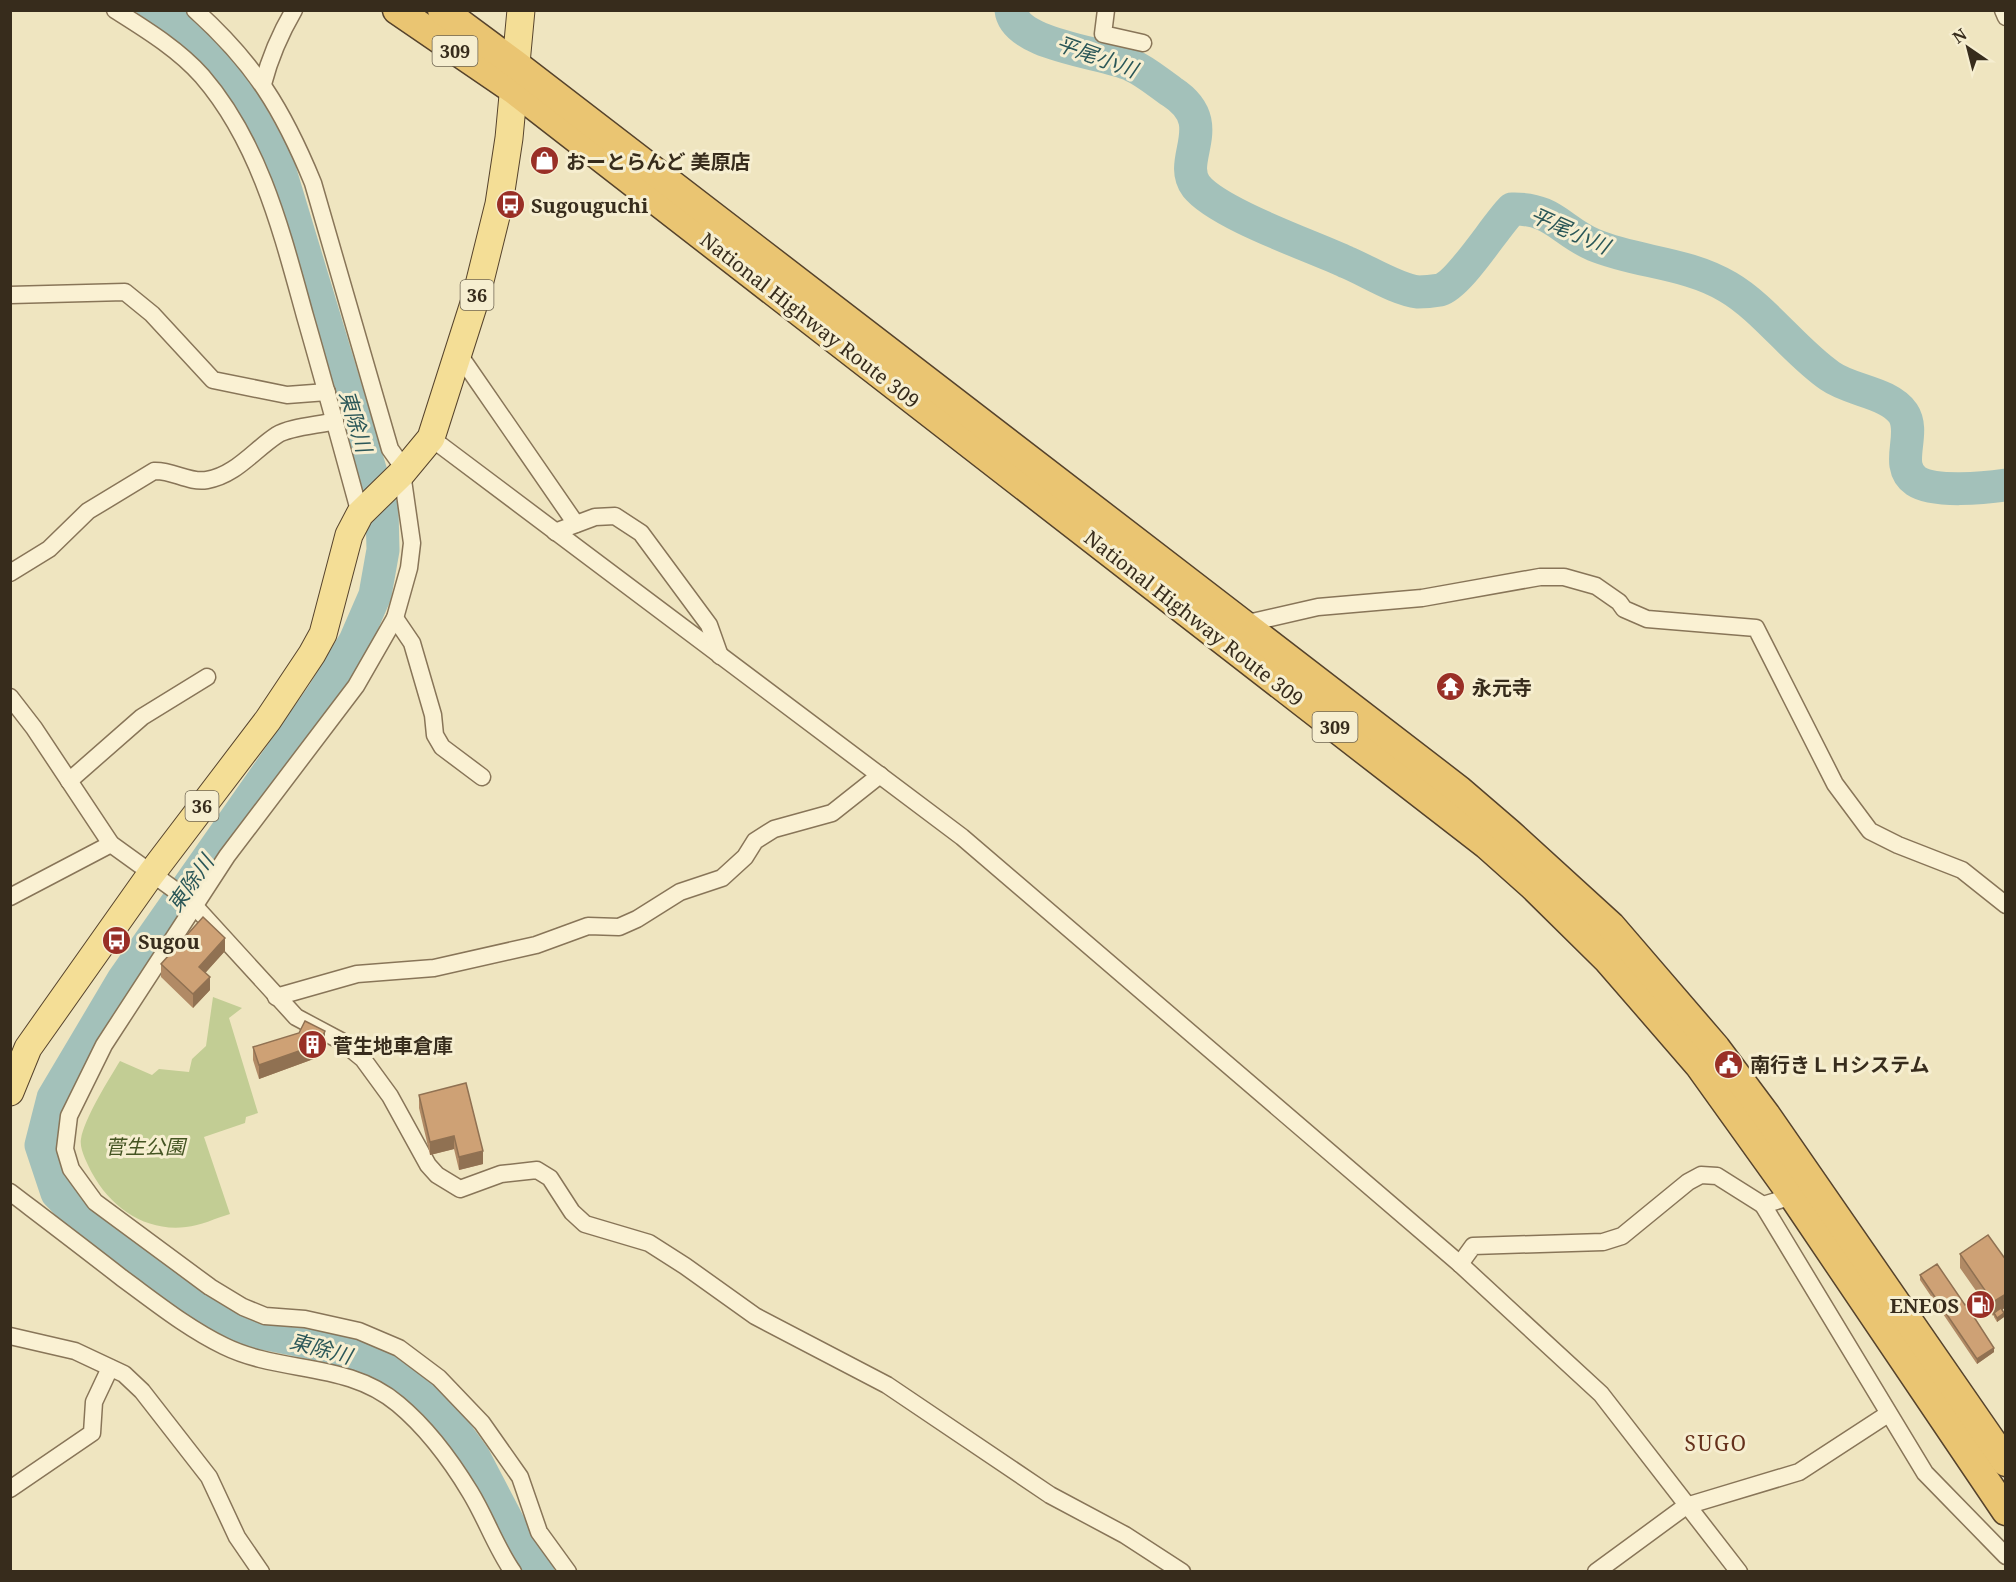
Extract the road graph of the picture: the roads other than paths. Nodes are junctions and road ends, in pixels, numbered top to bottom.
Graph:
1 (114, 10) edge
2 (195, 10) edge
3 (294, 10) edge
4 (397, 10) edge
5 (442, 10) edge
6 (521, 10) edge
7 (1106, 10) edge
8 (2003, 10) edge
9 (2006, 17) edge
10 (1143, 44) dead end
11 (514, 77) junction
12 (263, 84) junction
13 (10, 295) edge
14 (458, 353) junction
15 (327, 392) junction
16 (335, 421) junction
17 (431, 438) junction
18 (400, 475) junction
19 (362, 511) junction
20 (576, 524) junction
21 (555, 532) junction
22 (10, 573) edge
23 (395, 618) junction
24 (1232, 633) junction
25 (720, 656) junction
26 (207, 677) dead end
27 (10, 697) edge
28 (880, 775) junction
29 (482, 777) dead end
30 (69, 781) junction
31 (111, 844) junction
32 (156, 878) junction
33 (10, 897) edge
34 (192, 904) junction
35 (2006, 906) edge
36 (276, 997) junction
37 (10, 1092) edge
38 (10, 1192) edge
39 (1793, 1196) junction
40 (1763, 1205) junction
41 (1460, 1264) junction
42 (10, 1336) edge
43 (110, 1368) junction
44 (1888, 1414) junction
45 (2006, 1462) edge
46 (10, 1489) edge
47 (1686, 1506) junction
48 (2006, 1511) edge
49 (2006, 1556) edge
50 (261, 1572) edge
51 (513, 1572) edge
52 (568, 1572) edge
53 (1182, 1572) edge
54 (1596, 1572) edge
55 (1739, 1572) edge

1 - 15 street
2 - 12 street
3 - 12 street
4 - 11 highway, National Highway Route 309 / 309
5 - 11 highway, National Highway Route 309 / 309
6 - 11 main road, 36
7 - 10 street
8 - 9 street
11 - 14 main road, 36
11 - 24 highway, National Highway Route 309 / 309
12 - 18 street
13 - 15 street
14 - 17 main road, 36
14 - 20 street
15 - 16 street
16 - 19 street
16 - 22 street
17 - 18 main road, 36
17 - 21 street
18 - 19 main road, 36
18 - 23 street
19 - 32 main road, 36
20 - 21 street
20 - 25 street
21 - 25 street
23 - 29 street
23 - 34 street
24 - 35 street
24 - 39 highway, National Highway Route 309 / 309
24 - 45 highway, National Highway Route 309 / 309
25 - 28 street
26 - 30 street
27 - 30 street
28 - 36 street
28 - 41 street
30 - 31 street
31 - 32 street
31 - 33 street
32 - 34 street
32 - 37 main road, 36
34 - 36 street
34 - 52 street
36 - 53 street
38 - 51 street
39 - 40 street
39 - 48 highway, National Highway Route 309 / 309
40 - 41 street
40 - 44 street
41 - 47 street
42 - 43 street
43 - 46 street
43 - 50 street
44 - 47 street
44 - 49 street
47 - 54 street
47 - 55 street

